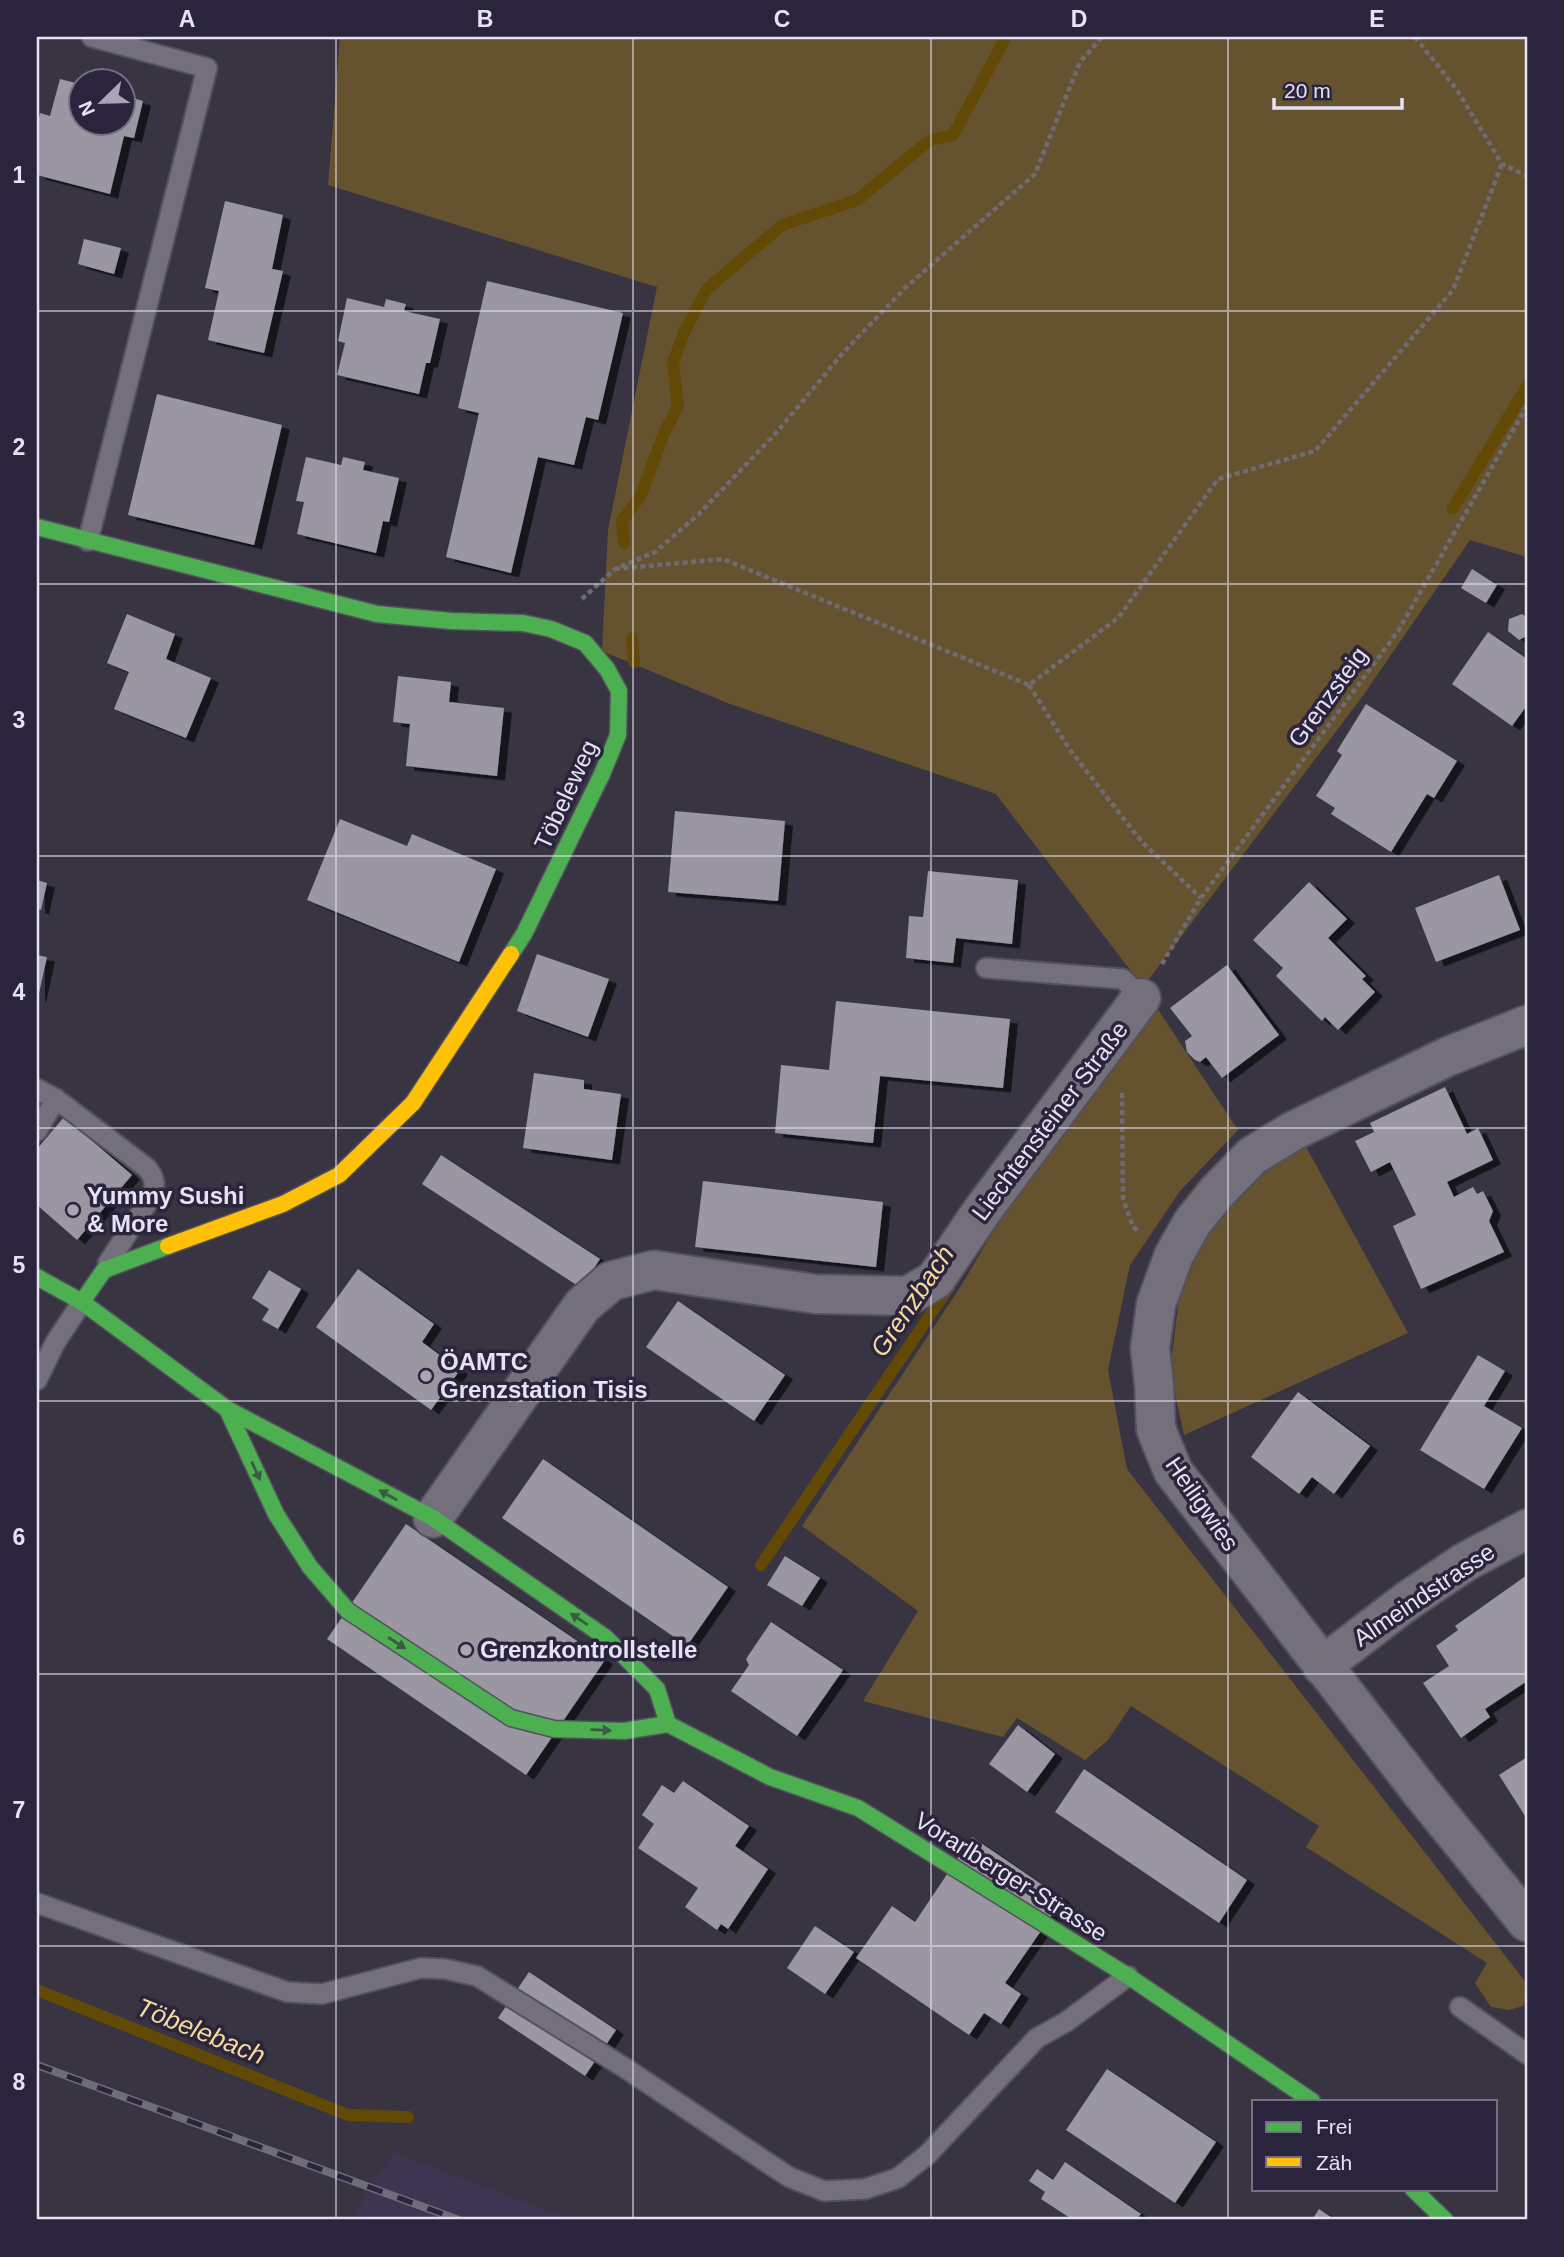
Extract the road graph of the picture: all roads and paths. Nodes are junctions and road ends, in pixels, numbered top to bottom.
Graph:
1 (92, 37) edge
2 (1102, 37) edge
3 (1415, 37) edge
4 (1502, 164) junction
5 (1527, 176) edge
6 (1527, 406) edge
7 (37, 527) edge
8 (88, 541) junction
9 (615, 569) junction
10 (551, 629) junction
11 (1030, 685) junction
12 (1201, 898) junction
13 (986, 968) dead end
14 (1141, 998) junction
15 (1527, 1025) edge
16 (1104, 1048) junction
17 (37, 1089) edge
18 (56, 1099) junction
19 (37, 1131) edge
20 (1143, 1235) dead end
21 (103, 1270) junction
22 (37, 1277) edge
23 (82, 1302) junction
24 (37, 1380) edge
25 (227, 1409) junction
26 (433, 1518) junction
27 (1527, 1529) edge
28 (1322, 1666) junction
29 (668, 1724) junction
30 (37, 1903) edge
31 (1527, 1922) edge
32 (1128, 1976) junction
33 (1460, 2007) dead end
34 (1527, 2054) edge
35 (1311, 2100) edge
36 (1414, 2190) edge
37 (1445, 2220) edge

1 - 8 lane
2 - 9 path
3 - 4 path
4 - 5 path
4 - 11 path
6 - 12 path, Grenzsteig
7 - 8 main road, Töbeleweg
8 - 10 main road, Töbeleweg
9 - 10 path
9 - 11 path
10 - 21 main road, Töbeleweg
11 - 12 path
12 - 14 path, Grenzsteig
13 - 14 lane
14 - 16 street, Liechtensteiner Straße
15 - 28 street, Heiligwies
16 - 20 path
16 - 26 street, Liechtensteiner Straße
17 - 18 lane
18 - 19 lane
18 - 21 lane
21 - 23 main road
22 - 23 main road
23 - 24 lane
23 - 25 main road
26 -> 25 main road
25 -> 29 main road
29 -> 26 main road
27 - 28 street, Almeindstrasse
28 - 31 street, Heiligwies
29 - 32 main road, Vorarlberger-Strasse
30 - 32 lane
32 - 35 main road, Vorarlberger-Strasse
33 - 34 lane
36 - 37 main road

